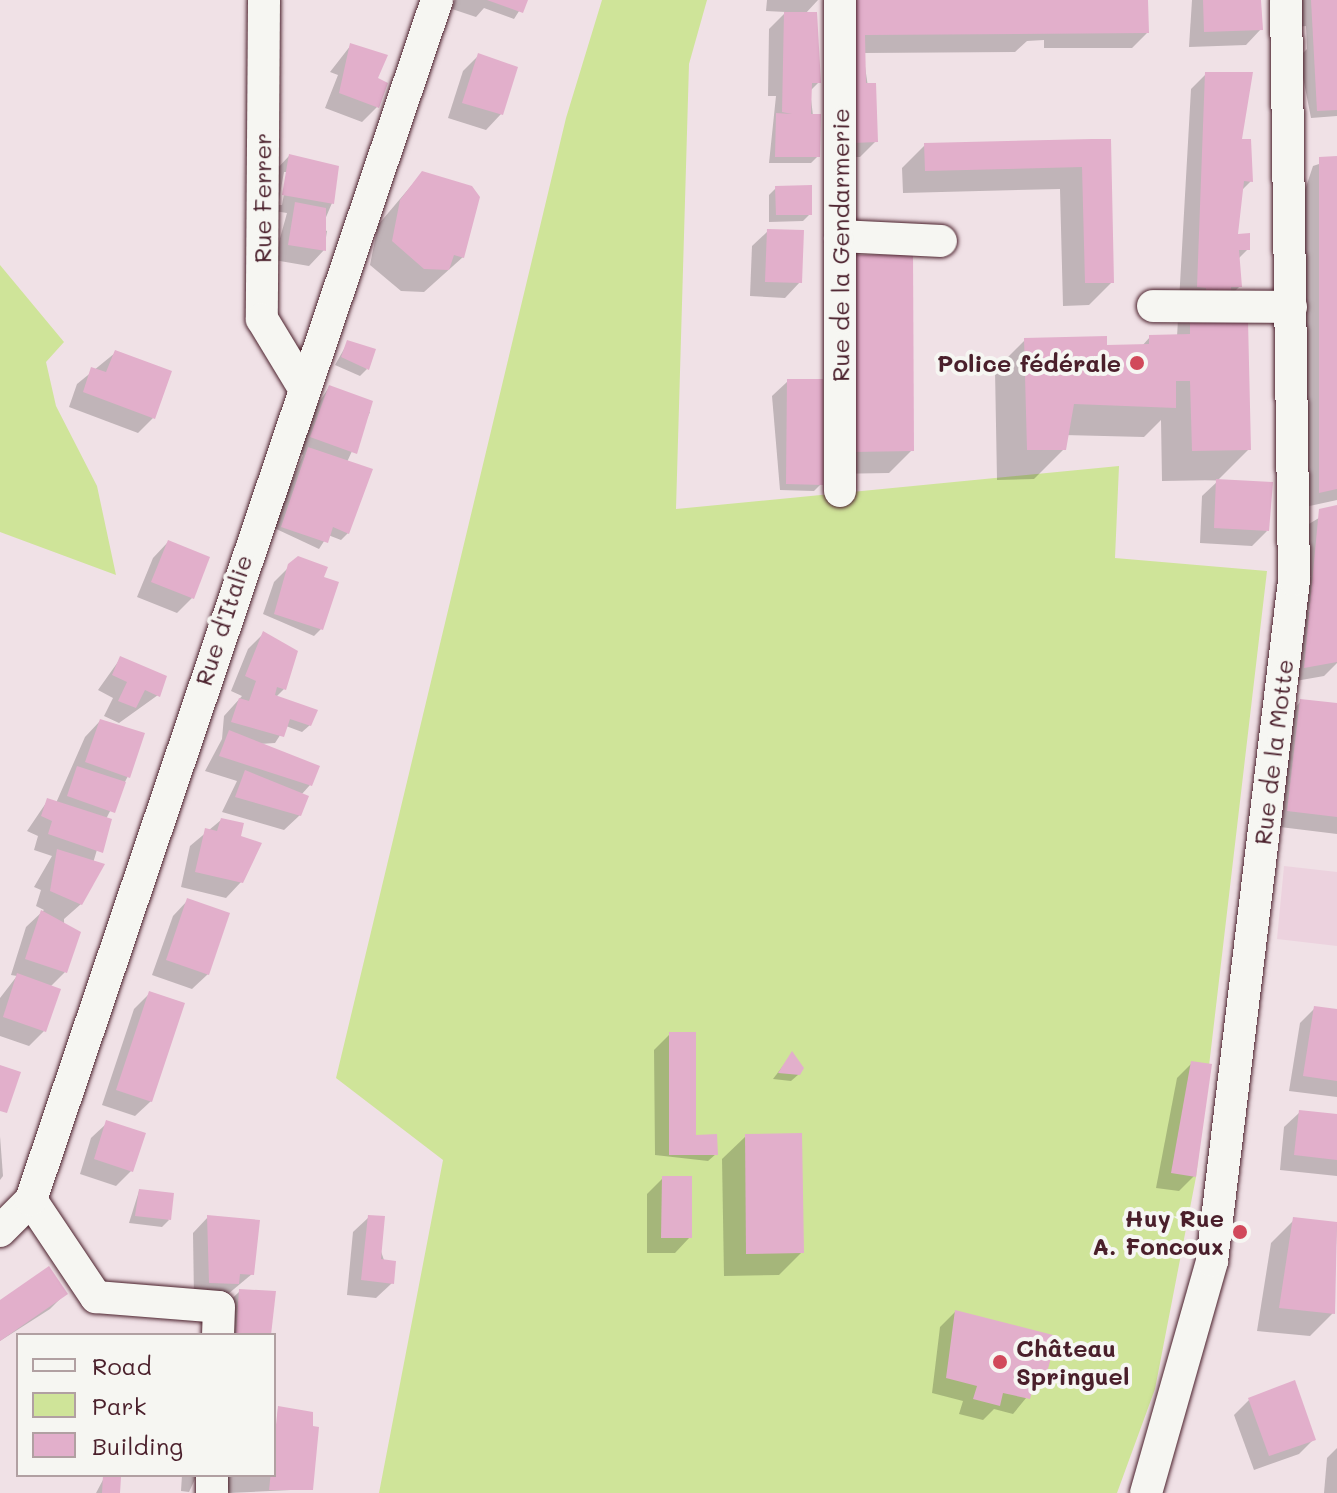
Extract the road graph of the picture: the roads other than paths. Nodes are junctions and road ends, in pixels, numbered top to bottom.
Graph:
1 (264, 0) edge
2 (437, 0) edge
3 (840, 0) edge
4 (1286, 0) edge
5 (840, 236) junction
6 (941, 241) dead end
7 (1153, 306) dead end
8 (1291, 307) junction
9 (302, 385) junction
10 (840, 491) dead end
11 (31, 1200) junction
12 (0, 1231) edge
13 (218, 1333) edge
14 (1159, 1490) edge

1 - 9 street, Rue Ferrer
2 - 9 street, Rue d'Italie
3 - 5 street, Rue de la Gendarmerie
4 - 8 street, Rue de la Motte
5 - 6 street
5 - 10 street, Rue de la Gendarmerie
7 - 8 street
8 - 14 street, Rue de la Motte
9 - 11 street, Rue d'Italie
11 - 12 street, Rue d'Italie
11 - 13 street

